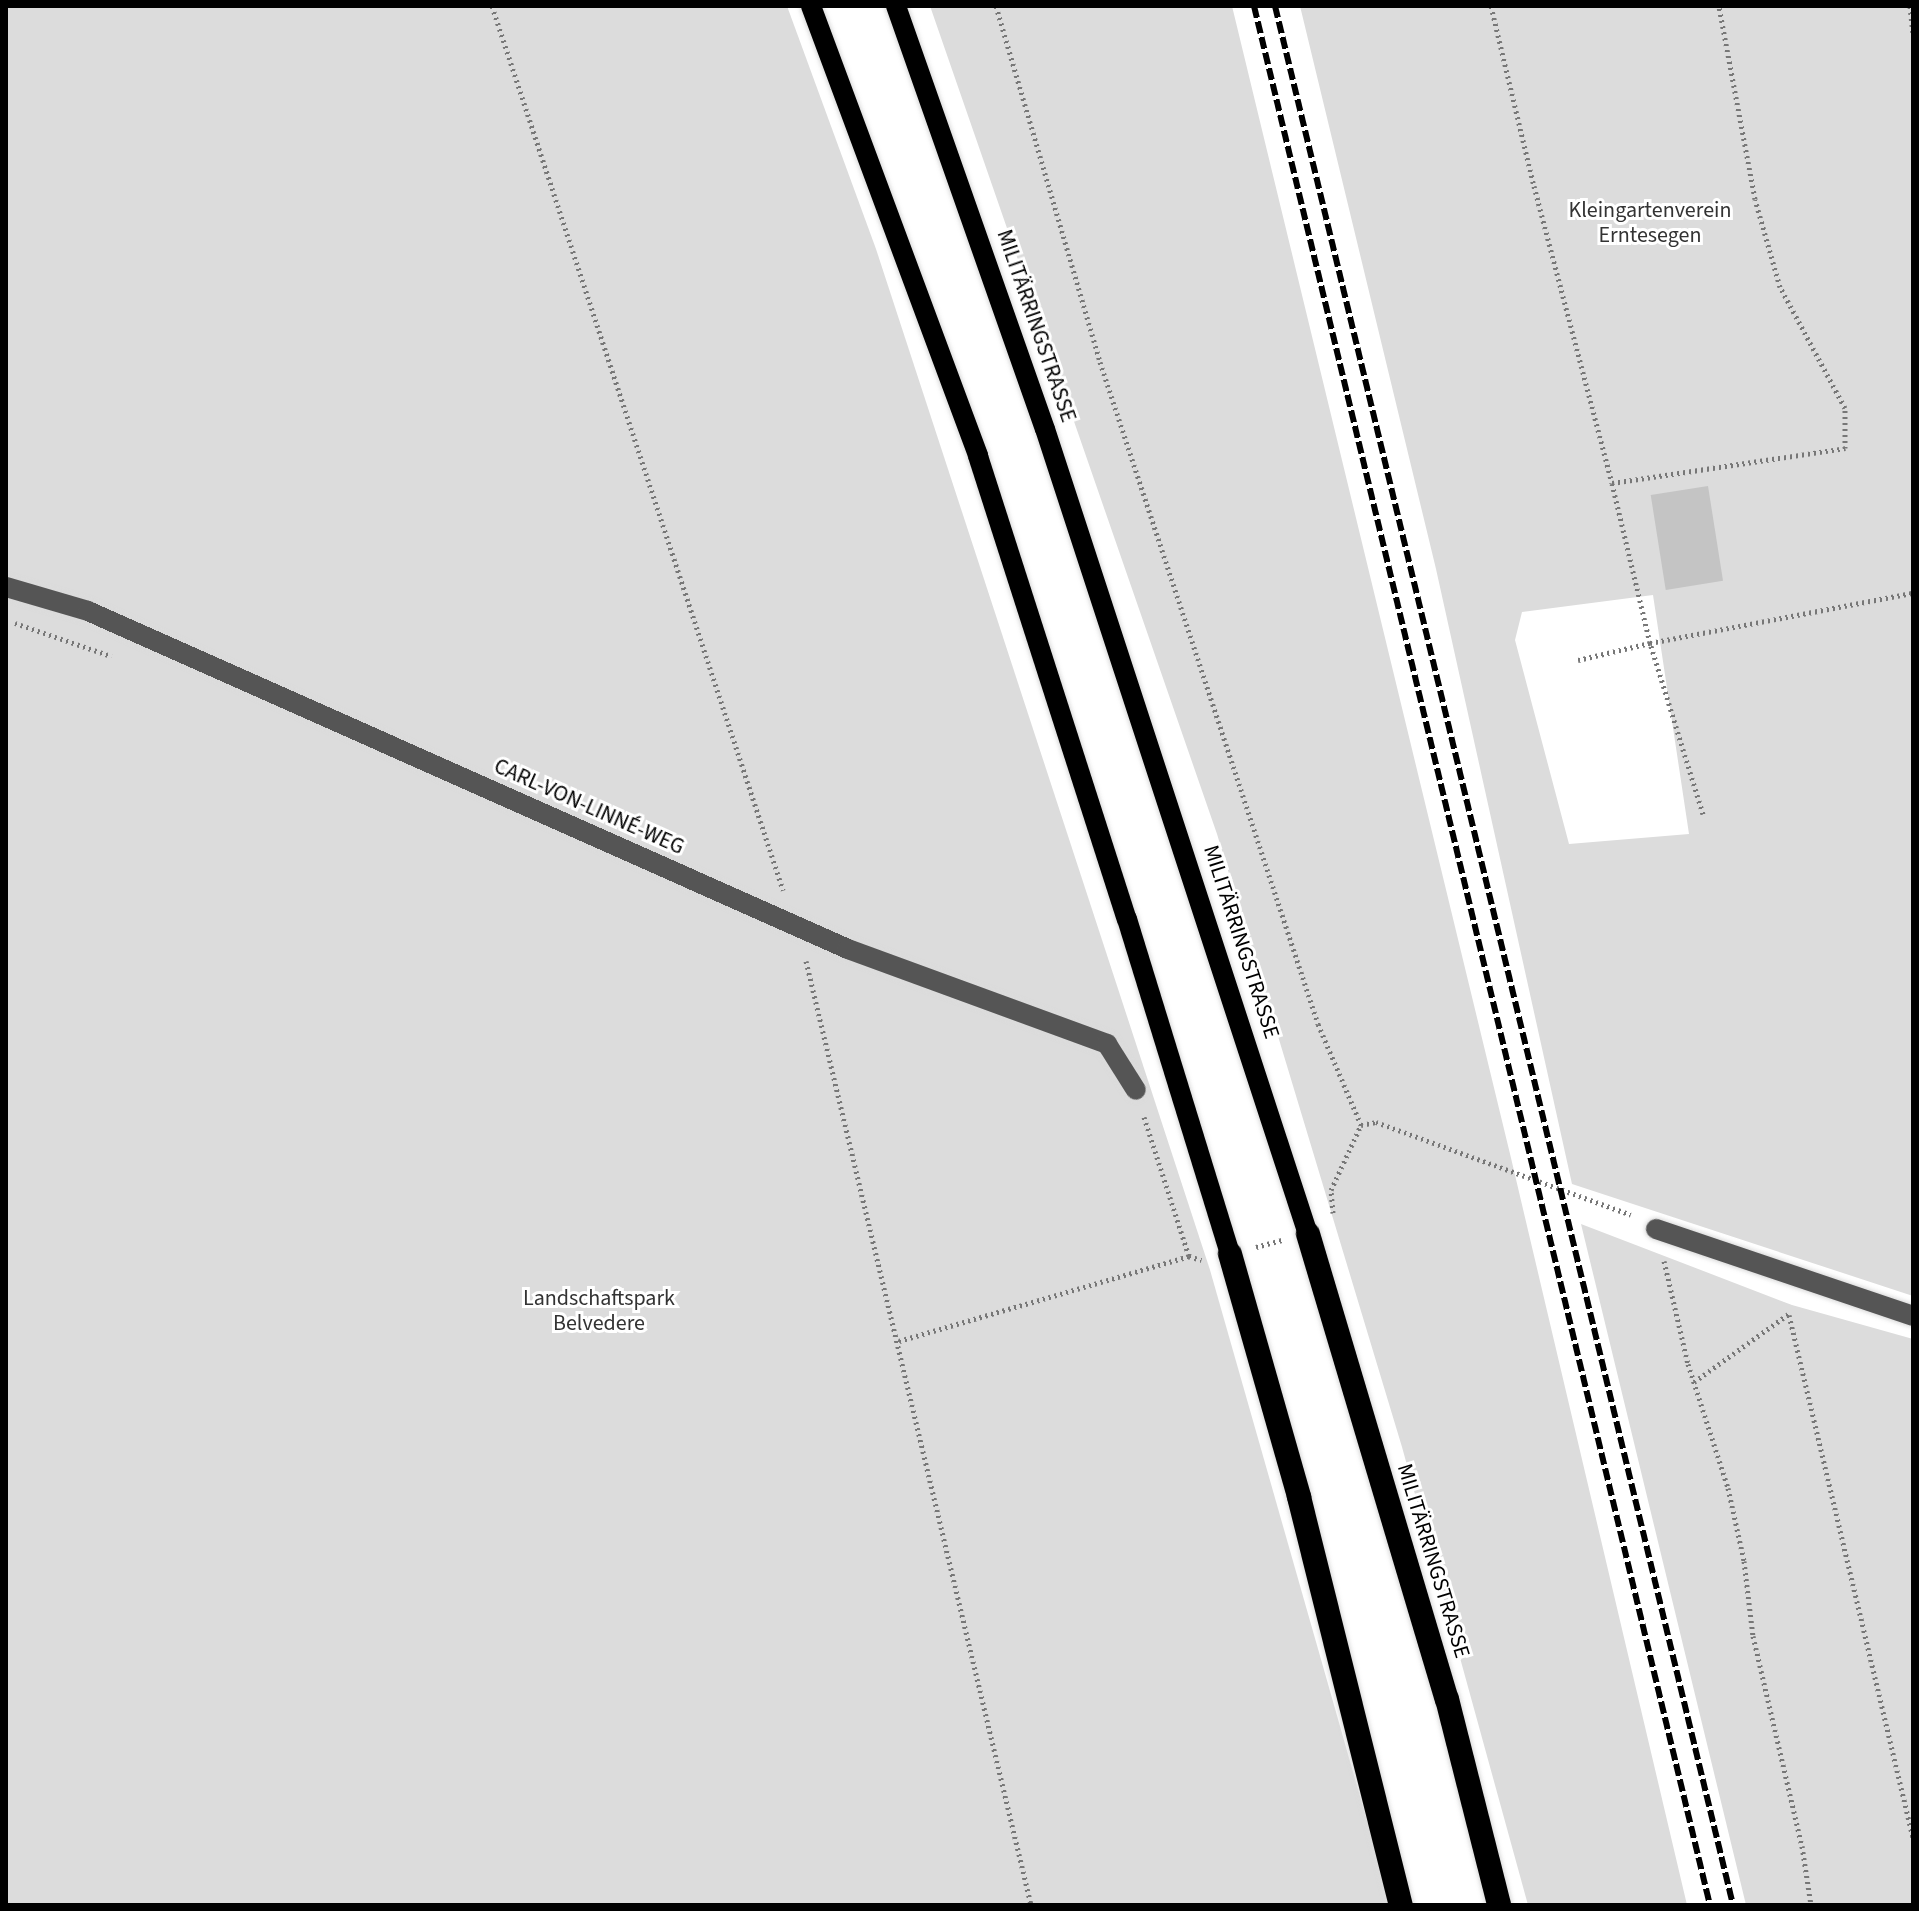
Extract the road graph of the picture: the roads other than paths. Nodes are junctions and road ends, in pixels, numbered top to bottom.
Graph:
1 (811, 6) edge
2 (896, 6) edge
3 (6, 587) edge
4 (1136, 1090) dead end
5 (1656, 1229) road end
6 (1308, 1234) joint
7 (1230, 1254) joint
8 (1913, 1316) edge
9 (1401, 1905) edge
10 (1499, 1905) edge

1 - 7 main road
2 - 6 main road, MILITÄRRINGSTRASSE
3 - 4 street, CARL-VON-LINNÉ-WEG
5 - 8 street
6 - 10 highway, MILITÄRRINGSTRASSE
7 - 9 highway

